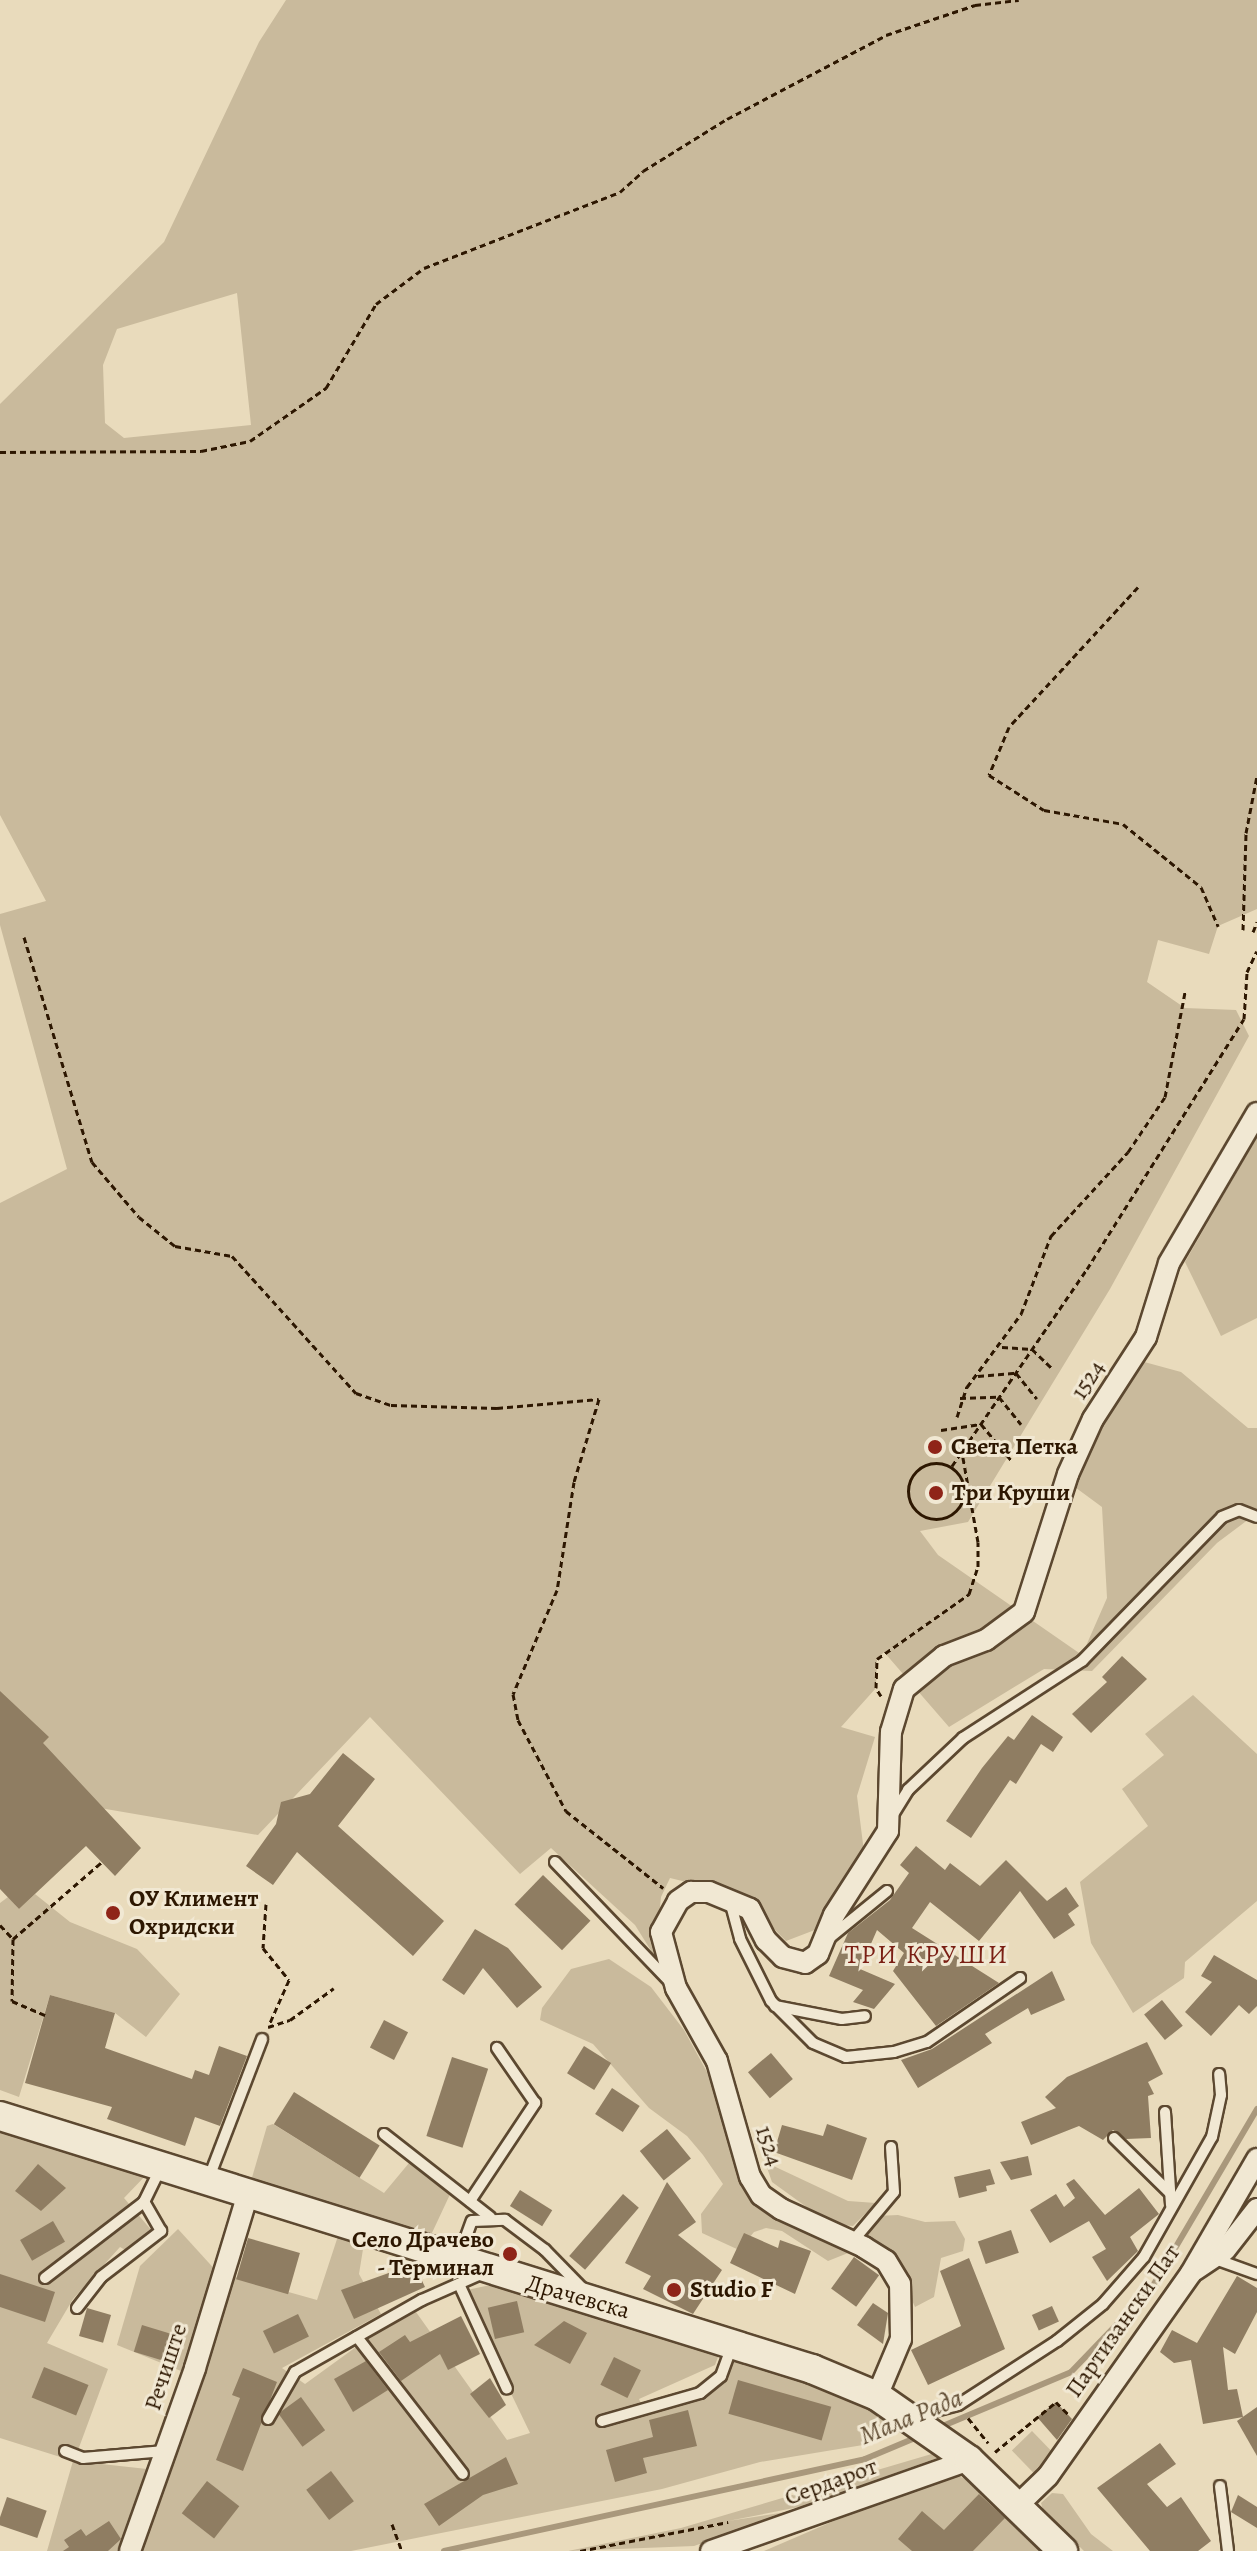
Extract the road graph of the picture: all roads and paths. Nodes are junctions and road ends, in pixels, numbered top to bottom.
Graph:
1 (1019, 0) edge
2 (0, 452) edge
3 (1138, 587) dead end
4 (1257, 776) edge
5 (1257, 922) edge
6 (1218, 926) dead end
7 (1243, 930) dead end
8 (1253, 932) dead end
9 (24, 937) dead end
10 (1257, 951) edge
11 (1185, 992) dead end
12 (1257, 1113) edge
13 (1002, 1347) dead end
14 (1032, 1349) junction
15 (1053, 1369) dead end
16 (1016, 1373) junction
17 (978, 1376) dead end
18 (1000, 1397) junction
19 (960, 1398) dead end
20 (1037, 1399) dead end
21 (957, 1417) dead end
22 (981, 1424) junction
23 (1021, 1424) dead end
24 (941, 1430) dead end
25 (962, 1452) junction
26 (1011, 1460) dead end
27 (952, 1466) junction
28 (1257, 1517) edge
29 (894, 1716) junction
30 (891, 1818) junction
31 (102, 1862) dead end
32 (555, 1862) dead end
33 (887, 1891) dead end
34 (730, 1899) junction
35 (678, 1901) junction
36 (266, 1904) dead end
37 (0, 1925) edge
38 (13, 1939) junction
39 (823, 1943) junction
40 (1020, 1978) dead end
41 (334, 1988) dead end
42 (676, 1988) junction
43 (775, 2006) junction
44 (45, 2015) dead end
45 (865, 2016) dead end
46 (268, 2027) junction
47 (262, 2039) joint
48 (497, 2048) dead end
49 (1219, 2074) dead end
50 (1165, 2112) dead end
51 (0, 2116) edge
52 (384, 2134) dead end
53 (1114, 2138) dead end
54 (891, 2147) dead end
55 (1257, 2159) edge
56 (160, 2167) junction
57 (208, 2182) junction
58 (1170, 2193) junction
59 (247, 2197) junction
60 (470, 2201) junction
61 (144, 2202) junction
62 (1171, 2207) junction
63 (1257, 2209) edge
64 (490, 2217) junction
65 (852, 2242) junction
66 (1213, 2259) junction
67 (458, 2273) junction
68 (1191, 2273) junction
69 (1257, 2274) edge
70 (45, 2278) dead end
71 (596, 2302) junction
72 (77, 2308) dead end
73 (357, 2337) junction
74 (733, 2344) junction
75 (507, 2389) dead end
76 (877, 2396) junction
77 (958, 2405) junction
78 (910, 2418) junction
79 (268, 2419) dead end
80 (602, 2421) dead end
81 (1080, 2426) junction
82 (65, 2451) dead end
83 (165, 2451) junction
84 (982, 2456) junction
85 (463, 2474) dead end
86 (1220, 2486) dead end
87 (1019, 2504) junction
88 (392, 2524) dead end
89 (715, 2550) edge
90 (130, 2551) edge
91 (402, 2551) edge
92 (1063, 2551) edge
93 (1228, 2551) edge

1 - 2 path
3 - 6 path
4 - 7 path
5 - 8 path
9 - 35 path
10 - 14 path
11 - 21 path
12 - 29 street, 1524
13 - 14 path
14 - 15 path
14 - 16 path
16 - 17 path
16 - 18 path
16 - 20 path
18 - 19 path
18 - 22 path
18 - 23 path
22 - 24 path
22 - 25 path
22 - 26 path
25 - 27 path
25 - 29 path
27 - 27 path
28 - 30 lane, 1524
29 - 30 street, 1524
30 - 39 street, 1524
31 - 38 path
32 - 42 lane
33 - 39 lane
34 - 35 street
34 - 39 street
34 - 43 lane
35 - 42 street, 1524
36 - 46 path
37 - 38 path
38 - 44 path
40 - 43 lane
41 - 46 path
42 - 65 street, 1524
43 - 45 lane
46 - 47 path
47 - 57 lane
48 - 60 lane
49 - 62 lane, Партизански Пат
50 - 58 lane
51 - 56 main road, Драчевска
52 - 60 lane
53 - 58 lane
54 - 65 lane
55 - 68 street, Партизански Пат
56 - 57 main road, Драчевска
56 - 61 lane
57 - 59 main road, Драчевска
58 - 62 lane
59 - 67 main road, Драчевска
59 - 83 street, Речиште
60 - 64 lane
61 - 70 lane
61 - 72 lane
62 - 77 lane, Партизански Пат
63 - 66 street
64 - 67 lane
64 - 71 lane
65 - 76 street, 1524
66 - 68 street
66 - 69 lane
67 - 71 main road, Драчевска
67 - 73 lane
67 - 75 lane
68 - 81 street, Партизански Пат
71 - 74 main road, Драчевска
73 - 79 lane
73 - 85 lane
74 - 76 main road, Драчевска
74 - 80 lane
76 - 78 main road, Драчевска
77 - 78 lane, Партизански Пат
77 - 84 path
78 - 84 main road, Драчевска
81 - 84 path
81 - 87 street, Партизански Пат
82 - 83 lane
83 - 90 street, Речиште
84 - 87 main road, Драчевска
84 - 89 street, Сердарот
86 - 93 lane
87 - 92 main road, Драчевска
88 - 91 path

